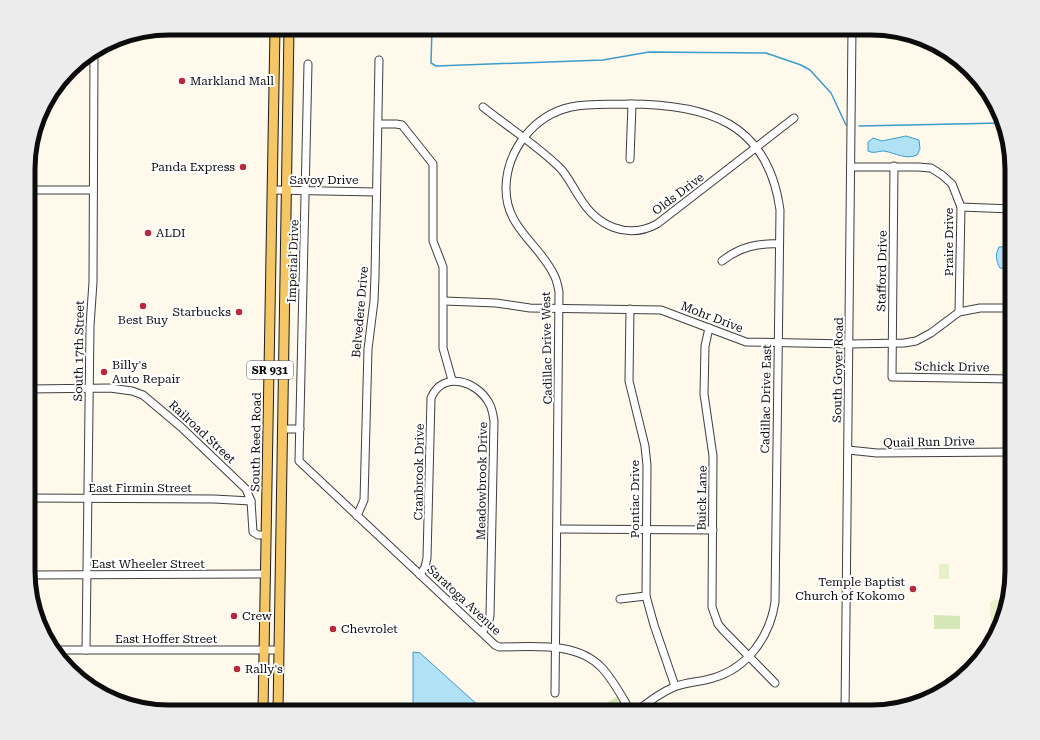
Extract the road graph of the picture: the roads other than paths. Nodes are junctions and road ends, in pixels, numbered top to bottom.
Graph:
1 (275, 35) edge
2 (290, 35) edge
3 (852, 35) edge
4 (94, 59) edge
5 (378, 60) dead end
6 (308, 64) dead end
7 (632, 104) junction
8 (483, 107) dead end
9 (794, 118) dead end
10 (378, 124) junction
11 (522, 138) junction
12 (756, 148) junction
13 (630, 159) dead end
14 (894, 166) junction
15 (851, 167) junction
16 (35, 190) edge
17 (93, 190) junction
18 (273, 190) junction
19 (287, 191) junction
20 (306, 191) junction
21 (376, 192) junction
22 (962, 207) junction
23 (1005, 209) edge
24 (779, 244) junction
25 (722, 261) dead end
26 (444, 301) junction
27 (560, 308) junction
28 (1005, 308) edge
29 (630, 309) junction
30 (959, 312) junction
31 (709, 328) junction
32 (778, 343) junction
33 (849, 344) junction
34 (892, 344) junction
35 (892, 377) joint
36 (1005, 379) edge
37 (452, 380) junction
38 (35, 389) edge
39 (89, 389) junction
40 (283, 429) junction
41 (300, 429) junction
42 (848, 450) junction
43 (1005, 452) edge
44 (299, 458) joint
45 (35, 498) edge
46 (88, 499) junction
47 (251, 501) junction
48 (357, 516) junction
49 (557, 529) junction
50 (646, 529) junction
51 (713, 530) junction
52 (266, 535) junction
53 (266, 574) junction
54 (420, 574) junction
55 (35, 575) edge
56 (87, 575) junction
57 (646, 596) junction
58 (620, 599) dead end
59 (482, 632) junction
60 (555, 648) junction
61 (265, 649) junction
62 (62, 650) edge
63 (86, 650) junction
64 (278, 650) junction
65 (749, 657) junction
66 (775, 683) dead end
67 (675, 686) junction
68 (554, 693) dead end
69 (264, 705) edge
70 (278, 705) edge
71 (626, 705) edge
72 (645, 705) edge
73 (845, 705) edge

1 - 18 main road, South Reed Road / SR 931
2 - 19 main road, SR 931
3 - 15 street, South Goyer Road
4 - 17 street, South 17th Street
5 - 10 street, Belvedere Drive
6 - 20 street, Imperial Drive
7 - 11 street, Cadillac Drive West
7 - 12 street, Cadillac Drive East
7 - 13 street
8 - 11 street, Olds Drive
9 - 12 street, Olds Drive
10 - 21 street, Belvedere Drive
10 - 26 street
11 - 12 street, Olds Drive
11 - 27 street, Cadillac Drive West
12 - 24 street, Cadillac Drive East
14 - 15 street, Praire Drive
14 - 22 street, Praire Drive
14 - 34 street, Stafford Drive
15 - 33 street, South Goyer Road
16 - 17 street
17 - 39 street, South 17th Street
18 - 19 street, Savoy Drive
18 - 52 main road, South Reed Road / SR 931
19 - 20 street, Savoy Drive
19 - 40 main road, SR 931
20 - 21 street, Savoy Drive
20 - 41 street, Imperial Drive
21 - 48 street, Belvedere Drive
22 - 23 street
22 - 30 street, Praire Drive
24 - 25 street
24 - 32 street, Cadillac Drive East
26 - 27 street, Mohr Drive
26 - 37 street
27 - 29 street, Mohr Drive
27 - 49 street, Cadillac Drive West
28 - 30 street, Mohr Drive
29 - 31 street, Mohr Drive
29 - 50 street, Pontiac Drive
30 - 34 street, Mohr Drive
31 - 32 street, Mohr Drive
31 - 51 street, Buick Lane
32 - 33 street, Mohr Drive
32 - 65 street, Cadillac Drive East
33 - 34 street, Mohr Drive
33 - 42 street, South Goyer Road
34 - 35 street, Stafford Drive
35 - 36 street, Schick Drive
37 - 54 street, Cranbrook Drive
37 - 59 street, Meadowbrook Drive
38 - 39 street
39 - 46 street, South 17th Street
39 - 47 street, Railroad Street
40 - 41 street
40 - 64 main road, SR 931
41 - 44 street, Imperial Drive
42 - 43 street, Quail Run Drive
42 - 73 street, South Goyer Road
44 - 48 street, Saratoga Avenue
45 - 46 street, East Firmin Street
46 - 47 street, East Firmin Street
46 - 56 street, South 17th Street
47 - 52 street
48 - 54 street, Saratoga Avenue
49 - 50 street
49 - 60 street, Cadillac Drive West
50 - 51 street
50 - 57 street, Pontiac Drive
51 - 65 street, Buick Lane
52 - 53 main road, South Reed Road / SR 931
53 - 56 street, East Wheeler Street
53 - 61 main road, South Reed Road / SR 931
54 - 59 street, Saratoga Avenue
55 - 56 street, East Wheeler Street
56 - 63 street, South 17th Street
57 - 58 street
57 - 67 street, Pontiac Drive
59 - 60 street, Saratoga Avenue
60 - 68 street, Cadillac Drive West
60 - 71 street, Saratoga Avenue
61 - 63 street, East Hoffer Street
61 - 64 street, East Hoffer Street
61 - 69 main road, South Reed Road / SR 931
62 - 63 street, East Hoffer Street
64 - 70 main road, SR 931
65 - 66 street, Buick Lane
65 - 67 street, Cadillac Drive East
67 - 72 street, Cadillac Drive East

